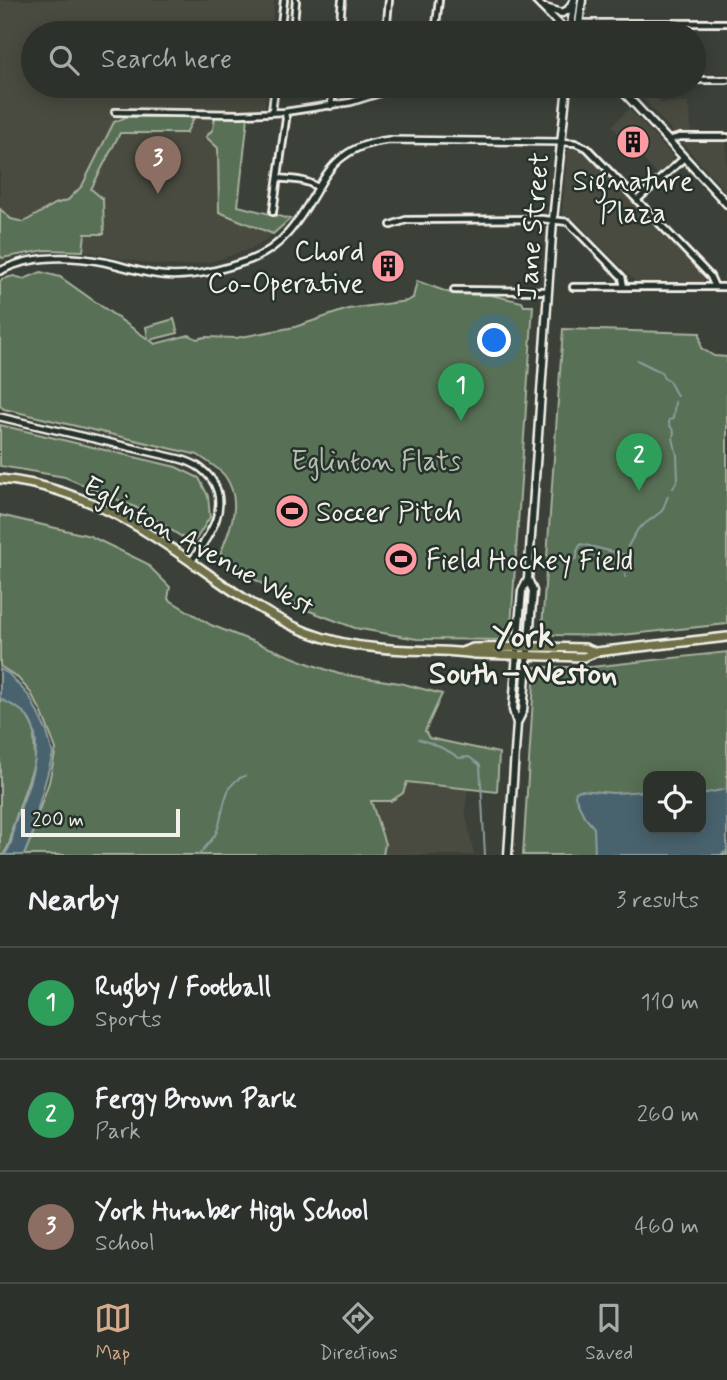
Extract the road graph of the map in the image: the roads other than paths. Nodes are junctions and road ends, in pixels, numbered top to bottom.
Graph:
1 (284, 0) edge
2 (296, 0) edge
3 (342, 0) edge
4 (389, 0) edge
5 (439, 0) edge
6 (536, 0) edge
7 (574, 0) edge
8 (582, 0) edge
9 (542, 6) junction
10 (281, 21) edge
11 (294, 21) edge
12 (340, 21) edge
13 (387, 21) edge
14 (436, 21) edge
15 (557, 21) edge
16 (571, 21) edge
17 (579, 21) edge
18 (706, 23) edge
19 (727, 23) edge
20 (727, 79) edge
21 (706, 80) edge
22 (274, 98) edge
23 (332, 98) edge
24 (364, 98) edge
25 (565, 98) edge
26 (629, 98) edge
27 (331, 106) junction
28 (285, 111) junction
29 (115, 112) dead end
30 (272, 112) junction
31 (727, 137) edge
32 (668, 141) junction
33 (561, 142) junction
34 (684, 158) junction
35 (278, 178) junction
36 (318, 188) junction
37 (637, 200) junction
38 (727, 204) edge
39 (273, 212) dead end
40 (553, 220) junction
41 (390, 225) dead end
42 (0, 271) edge
43 (573, 287) dead end
44 (624, 287) junction
45 (715, 287) junction
46 (727, 288) edge
47 (454, 290) dead end
48 (547, 292) junction
49 (0, 417) edge
50 (0, 479) edge
51 (191, 562) junction
52 (528, 579) junction
53 (727, 637) edge
54 (528, 647) junction
55 (517, 652) junction
56 (596, 652) junction
57 (527, 656) junction
58 (517, 723) junction
59 (508, 855) edge

1 - 10 street
2 - 11 street
3 - 12 street
4 - 13 street
5 - 14 street
6 - 9 main road
7 - 9 main road
7 - 16 main road
8 - 17 main road
9 - 15 main road
18 - 19 street
20 - 21 street
22 - 30 street
23 - 27 street
24 - 27 street
25 - 33 main road, Jane Street
26 - 32 main road
27 - 28 street
28 - 30 street
28 - 35 street
29 - 30 street
31 - 32 street
32 - 34 main road
33 - 36 street
33 - 37 street
33 - 40 main road, Jane Street
34 - 37 street
34 - 38 main road
35 - 36 street
35 - 39 street
36 - 42 street
37 - 45 street
40 - 41 street
40 - 44 street
40 - 48 main road, Jane Street
43 - 44 street
44 - 45 street
45 - 46 street
47 - 48 street
48 - 52 main road, Jane Street
49 - 51 street
50 - 51 main road, Eglinton Avenue West
51 - 55 main road, Eglinton Avenue West
52 - 54 main road, Jane Street
52 - 55 main road, Jane Street
53 - 56 main road, Eglinton Avenue West
54 - 55 main road, Eglinton Avenue West
54 - 56 main road, Eglinton Avenue West
54 - 57 main road, Jane Street
55 - 57 main road, Eglinton Avenue West
55 - 58 main road, Jane Street
56 - 57 main road, Eglinton Avenue West
57 - 58 main road, Jane Street
58 - 59 main road, Jane Street

